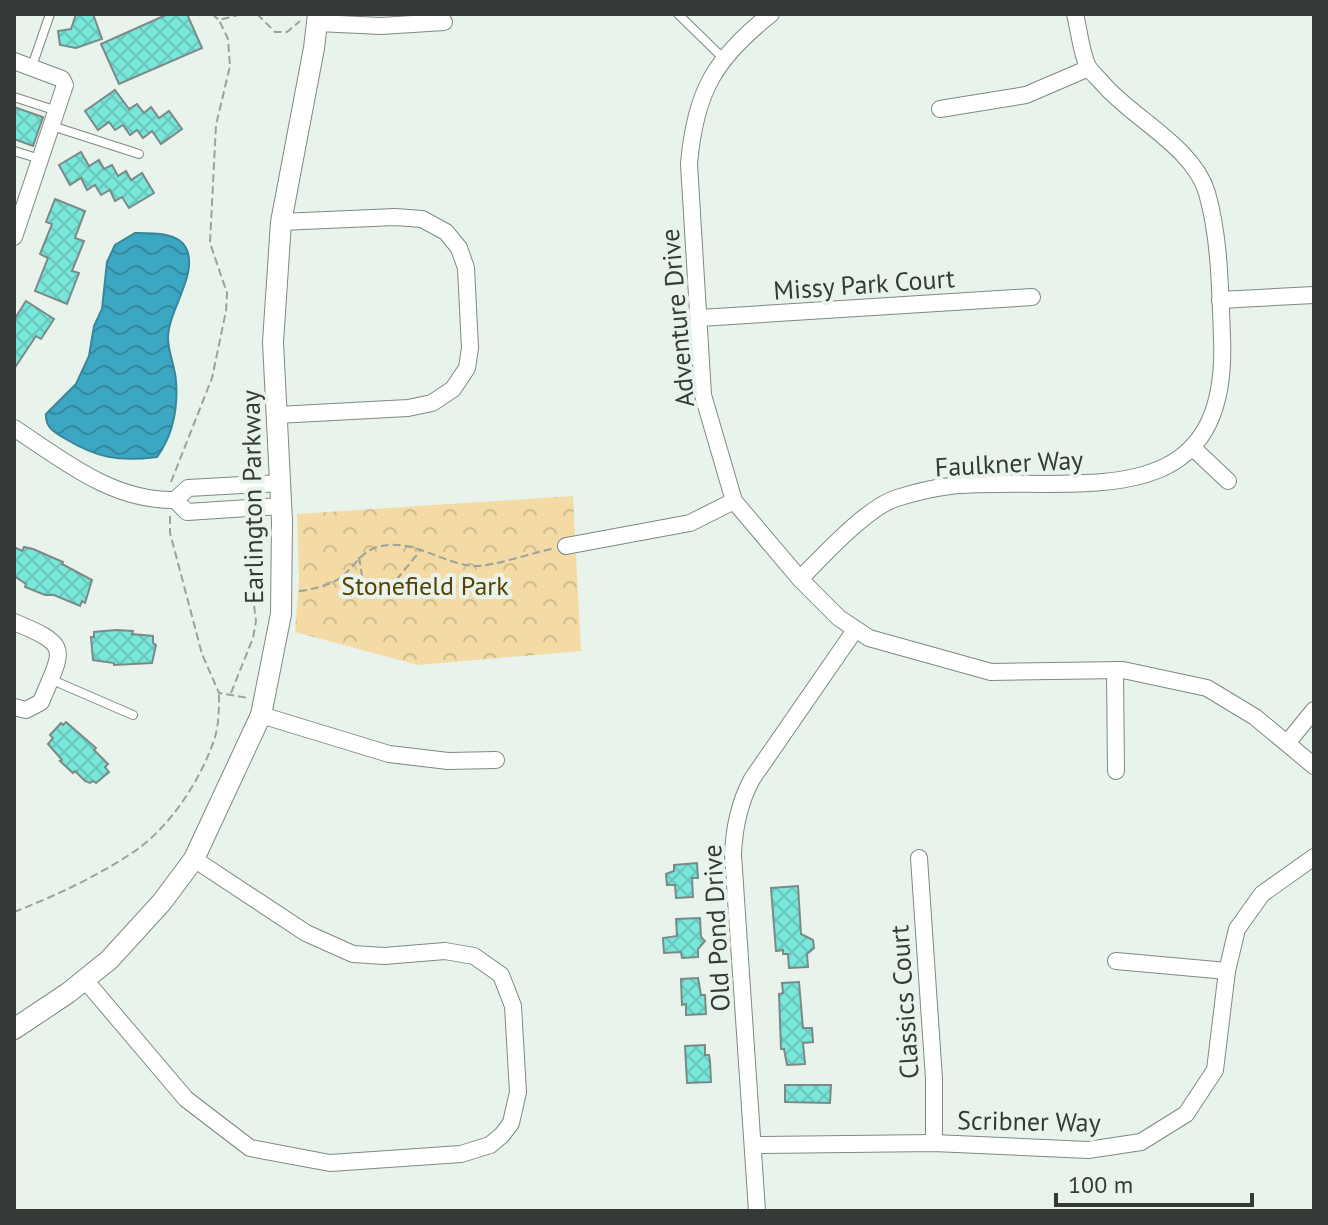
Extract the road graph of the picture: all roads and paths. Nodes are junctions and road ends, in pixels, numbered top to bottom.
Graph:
1 (50, 14) edge
2 (212, 14) edge
3 (242, 14) edge
4 (257, 14) edge
5 (678, 14) edge
6 (771, 14) edge
7 (1075, 14) edge
8 (313, 17) edge
9 (219, 20) junction
10 (444, 22) dead end
11 (724, 59) junction
12 (14, 61) edge
13 (32, 66) junction
14 (1089, 68) junction
15 (14, 97) edge
16 (940, 109) dead end
17 (55, 119) junction
18 (14, 151) edge
19 (139, 154) dead end
20 (41, 160) junction
21 (281, 222) junction
22 (14, 236) edge
23 (1314, 295) edge
24 (1032, 297) dead end
25 (1220, 300) junction
26 (700, 318) junction
27 (277, 415) junction
28 (14, 428) edge
29 (1192, 447) junction
30 (1228, 481) dead end
31 (280, 483) junction
32 (172, 500) junction
33 (734, 501) junction
34 (281, 506) junction
35 (566, 546) joint
36 (421, 550) junction
37 (359, 556) junction
38 (800, 579) junction
39 (339, 580) junction
40 (363, 583) junction
41 (281, 589) junction
42 (15, 624) edge
43 (855, 630) junction
44 (1115, 670) junction
45 (50, 679) junction
46 (219, 693) junction
47 (230, 694) junction
48 (14, 707) edge
49 (262, 709) junction
50 (1314, 710) edge
51 (133, 715) dead end
52 (1288, 742) junction
53 (496, 760) dead end
54 (1314, 766) edge
55 (1116, 771) dead end
56 (1314, 857) edge
57 (919, 858) dead end
58 (194, 859) junction
59 (14, 912) edge
60 (1116, 961) dead end
61 (1227, 971) junction
62 (85, 980) junction
63 (14, 1029) edge
64 (934, 1143) junction
65 (753, 1145) junction
66 (757, 1211) edge

1 - 13 lane
2 - 9 path
3 - 9 path
4 - 8 path
5 - 11 lane
6 - 11 street, Adventure Drive
7 - 14 street
8 - 10 street
8 - 21 street, Earlington Parkway
9 - 32 path
11 - 26 street, Adventure Drive
12 - 13 street
13 - 17 street
14 - 16 street
14 - 25 street
15 - 17 lane
17 - 19 lane
17 - 20 street
18 - 20 lane
20 - 22 street
21 - 27 street, Earlington Parkway
21 - 27 street
23 - 25 street
24 - 26 street, Missy Park Court
25 - 29 street
26 - 33 street, Adventure Drive
27 - 31 street, Earlington Parkway
28 - 32 street
29 - 30 street
29 - 38 street, Faulkner Way
31 - 32 street
31 - 34 street, Earlington Parkway
32 - 34 street
32 - 46 path
33 - 35 street
33 - 38 street, Adventure Drive
34 - 41 street, Earlington Parkway
35 - 36 path
36 - 37 path
36 - 40 path
37 - 39 path
37 - 40 path
38 - 43 street, Adventure Drive
39 - 40 path
39 - 41 path
41 - 47 path
41 - 49 street, Earlington Parkway
42 - 45 street
43 - 44 street, Adventure Drive
43 - 65 street, Old Pond Drive
44 - 52 street, Adventure Drive
44 - 55 street
45 - 48 street
45 - 51 lane
46 - 47 path
46 - 59 path
47 - 49 path
49 - 53 street
49 - 58 street, Earlington Parkway
50 - 52 street
52 - 54 street, Adventure Drive
56 - 61 street, Scribner Way
57 - 64 street, Classics Court
58 - 62 street, Earlington Parkway
58 - 62 street
60 - 61 street
61 - 64 street, Scribner Way
62 - 63 street, Earlington Parkway
64 - 65 street, Scribner Way
65 - 66 street, Old Pond Drive

